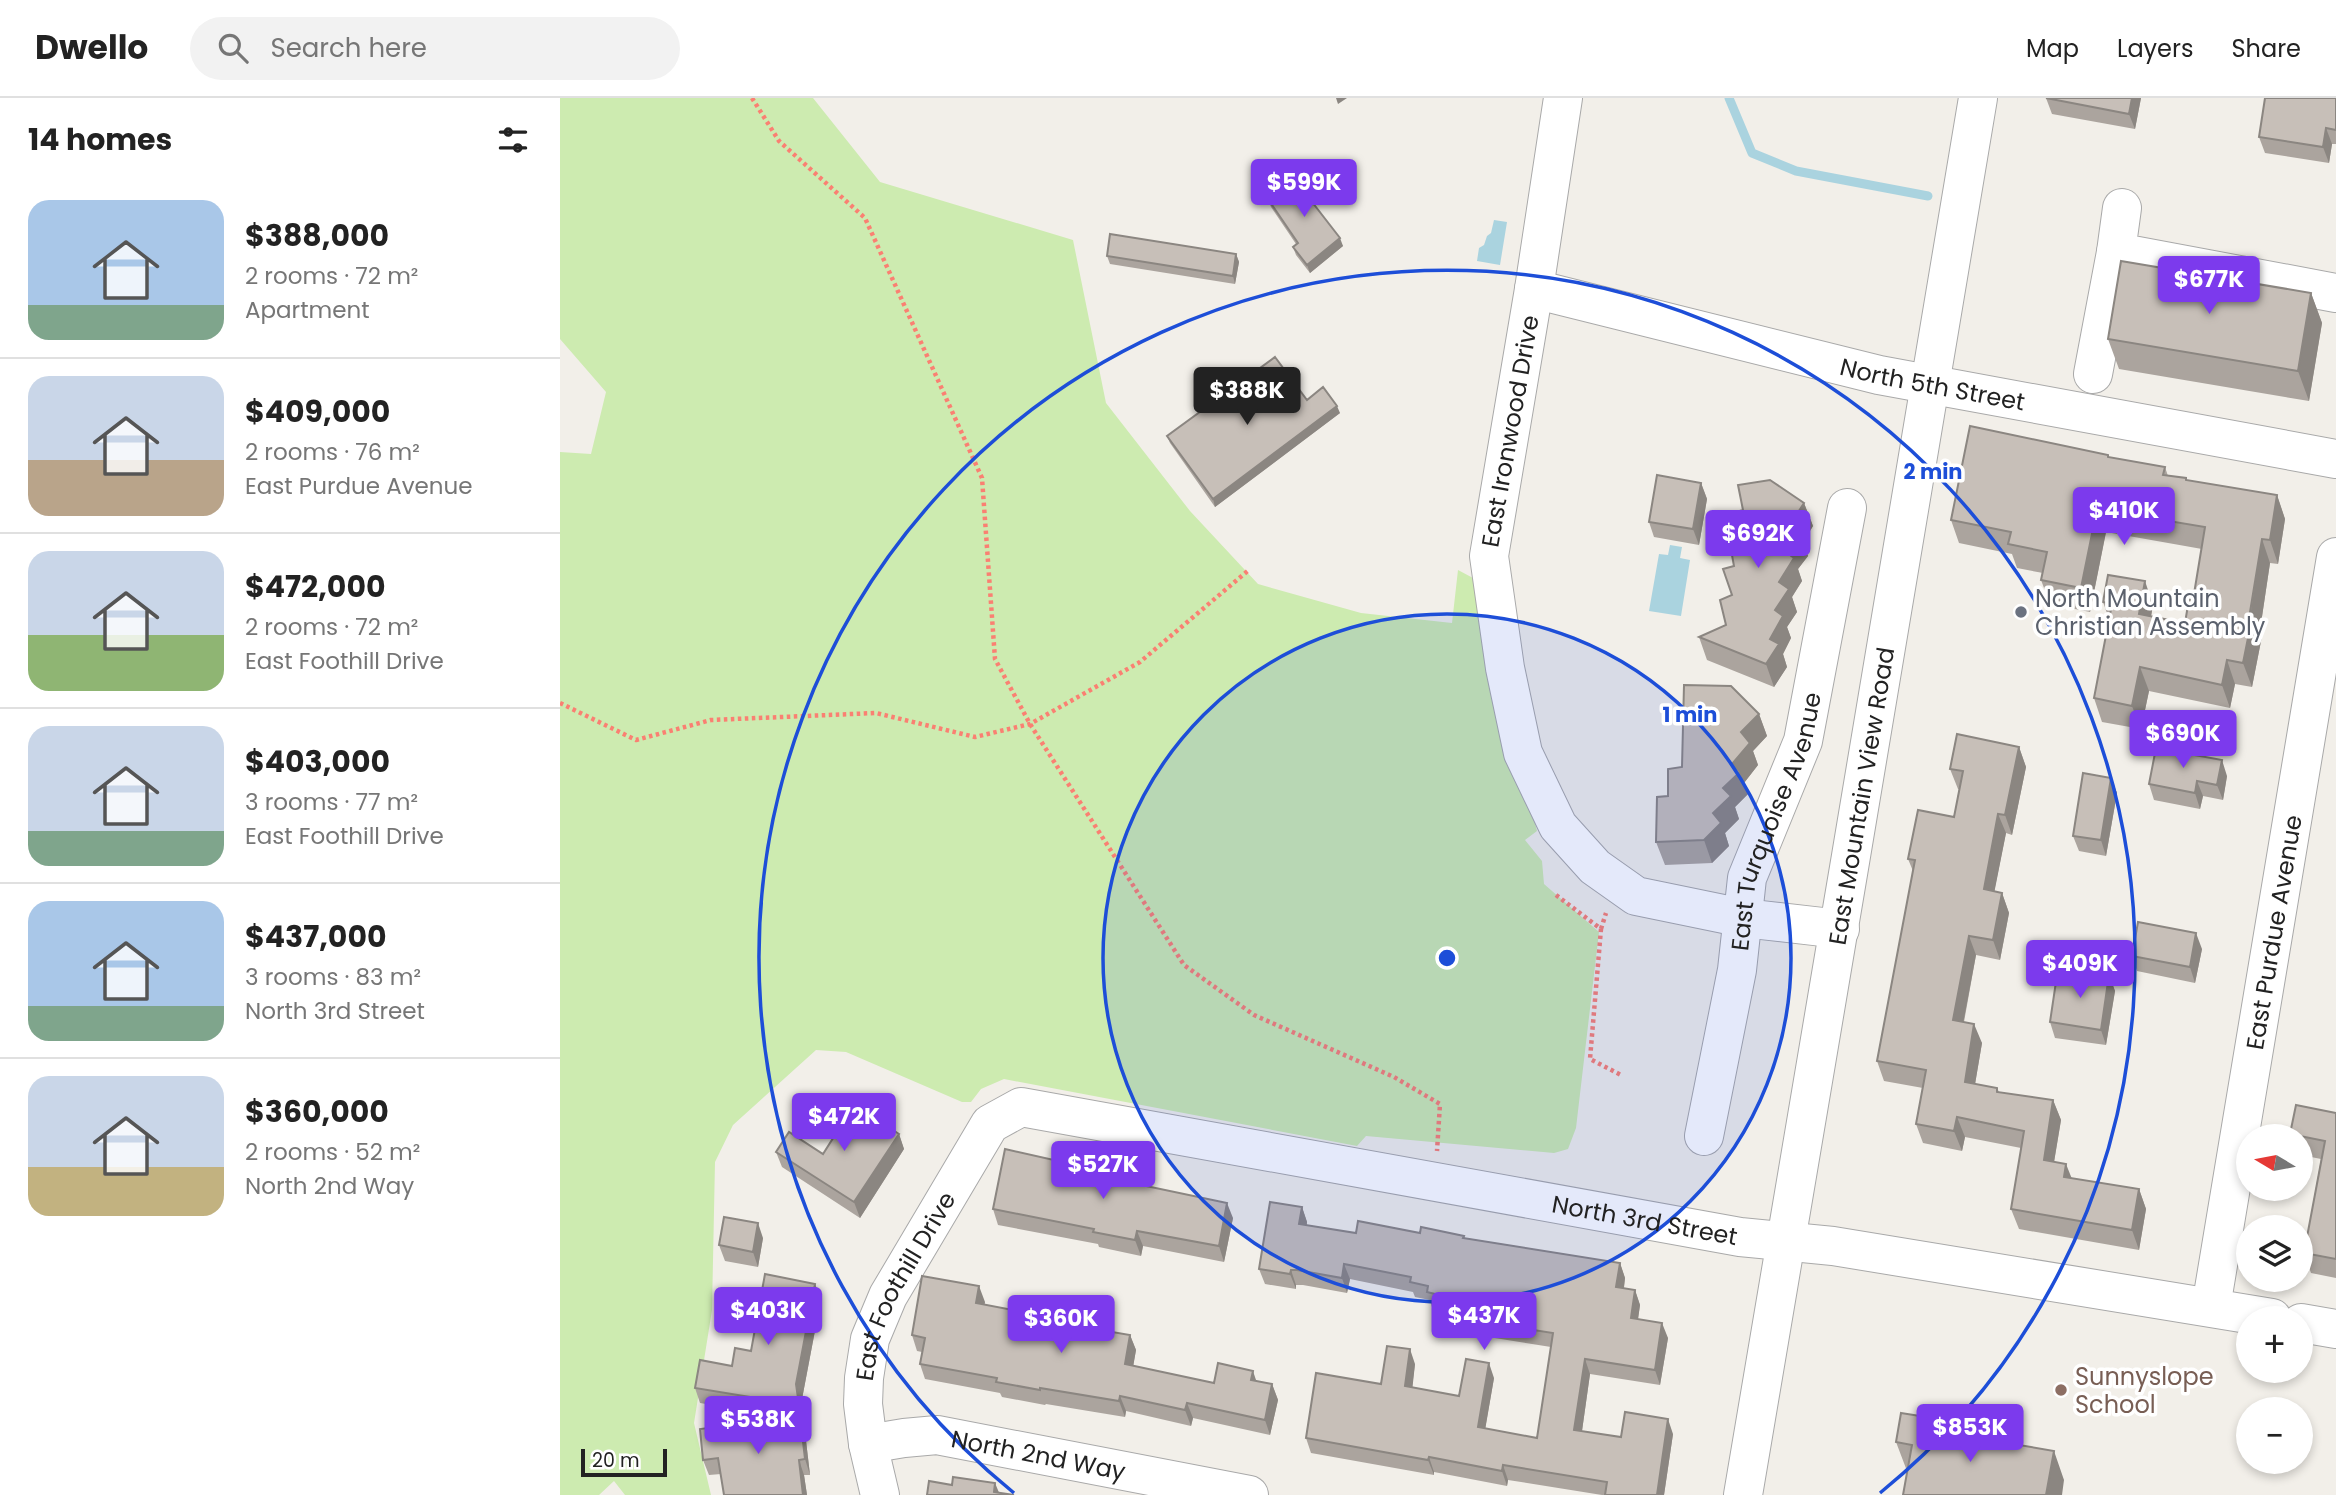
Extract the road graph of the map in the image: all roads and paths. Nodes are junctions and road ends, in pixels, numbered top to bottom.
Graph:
1 (752, 98) edge
2 (1563, 98) edge
3 (1978, 98) edge
4 (2122, 208) dead end
5 (2116, 252) junction
6 (2330, 285) edge
7 (1534, 289) junction
8 (2093, 374) dead end
9 (1929, 384) junction
10 (2336, 459) edge
11 (1847, 508) dead end
12 (2336, 557) edge
13 (1251, 569) dead end
14 (2329, 640) edge
15 (560, 703) edge
16 (1030, 724) junction
17 (1556, 895) dead end
18 (1744, 918) junction
19 (1840, 929) junction
20 (1623, 1076) dead end
21 (1021, 1107) joint
22 (1704, 1136) dead end
23 (1437, 1156) dead end
24 (1786, 1242) junction
25 (2211, 1307) junction
26 (2236, 1312) edge
27 (2313, 1325) edge
28 (2336, 1329) edge
29 (868, 1444) junction
30 (880, 1495) edge
31 (1249, 1495) edge
32 (1743, 1495) edge

1 - 16 path
2 - 7 street, East Ironwood Drive
3 - 9 street, East Mountain View Road
4 - 5 street
5 - 6 street
5 - 8 street
7 - 9 street, North 5th Street
7 - 18 street, East Ironwood Drive
9 - 10 street, North 5th Street
9 - 19 street, East Mountain View Road
11 - 18 street, East Turquoise Avenue
12 - 14 street, East Purdue Avenue
13 - 16 path
14 - 25 street, East Purdue Avenue
15 - 16 path
16 - 23 path
17 - 20 path
18 - 19 street, East Ironwood Drive
18 - 22 street, East Turquoise Avenue
19 - 24 street, East Mountain View Road
21 - 24 street, North 3rd Street
21 - 29 street, East Foothill Drive
24 - 25 street, North 3rd Street
24 - 32 street, East Mountain View Road
25 - 26 street, North 3rd Street
27 - 28 street
29 - 30 street, East Foothill Drive
29 - 31 street, North 2nd Way

